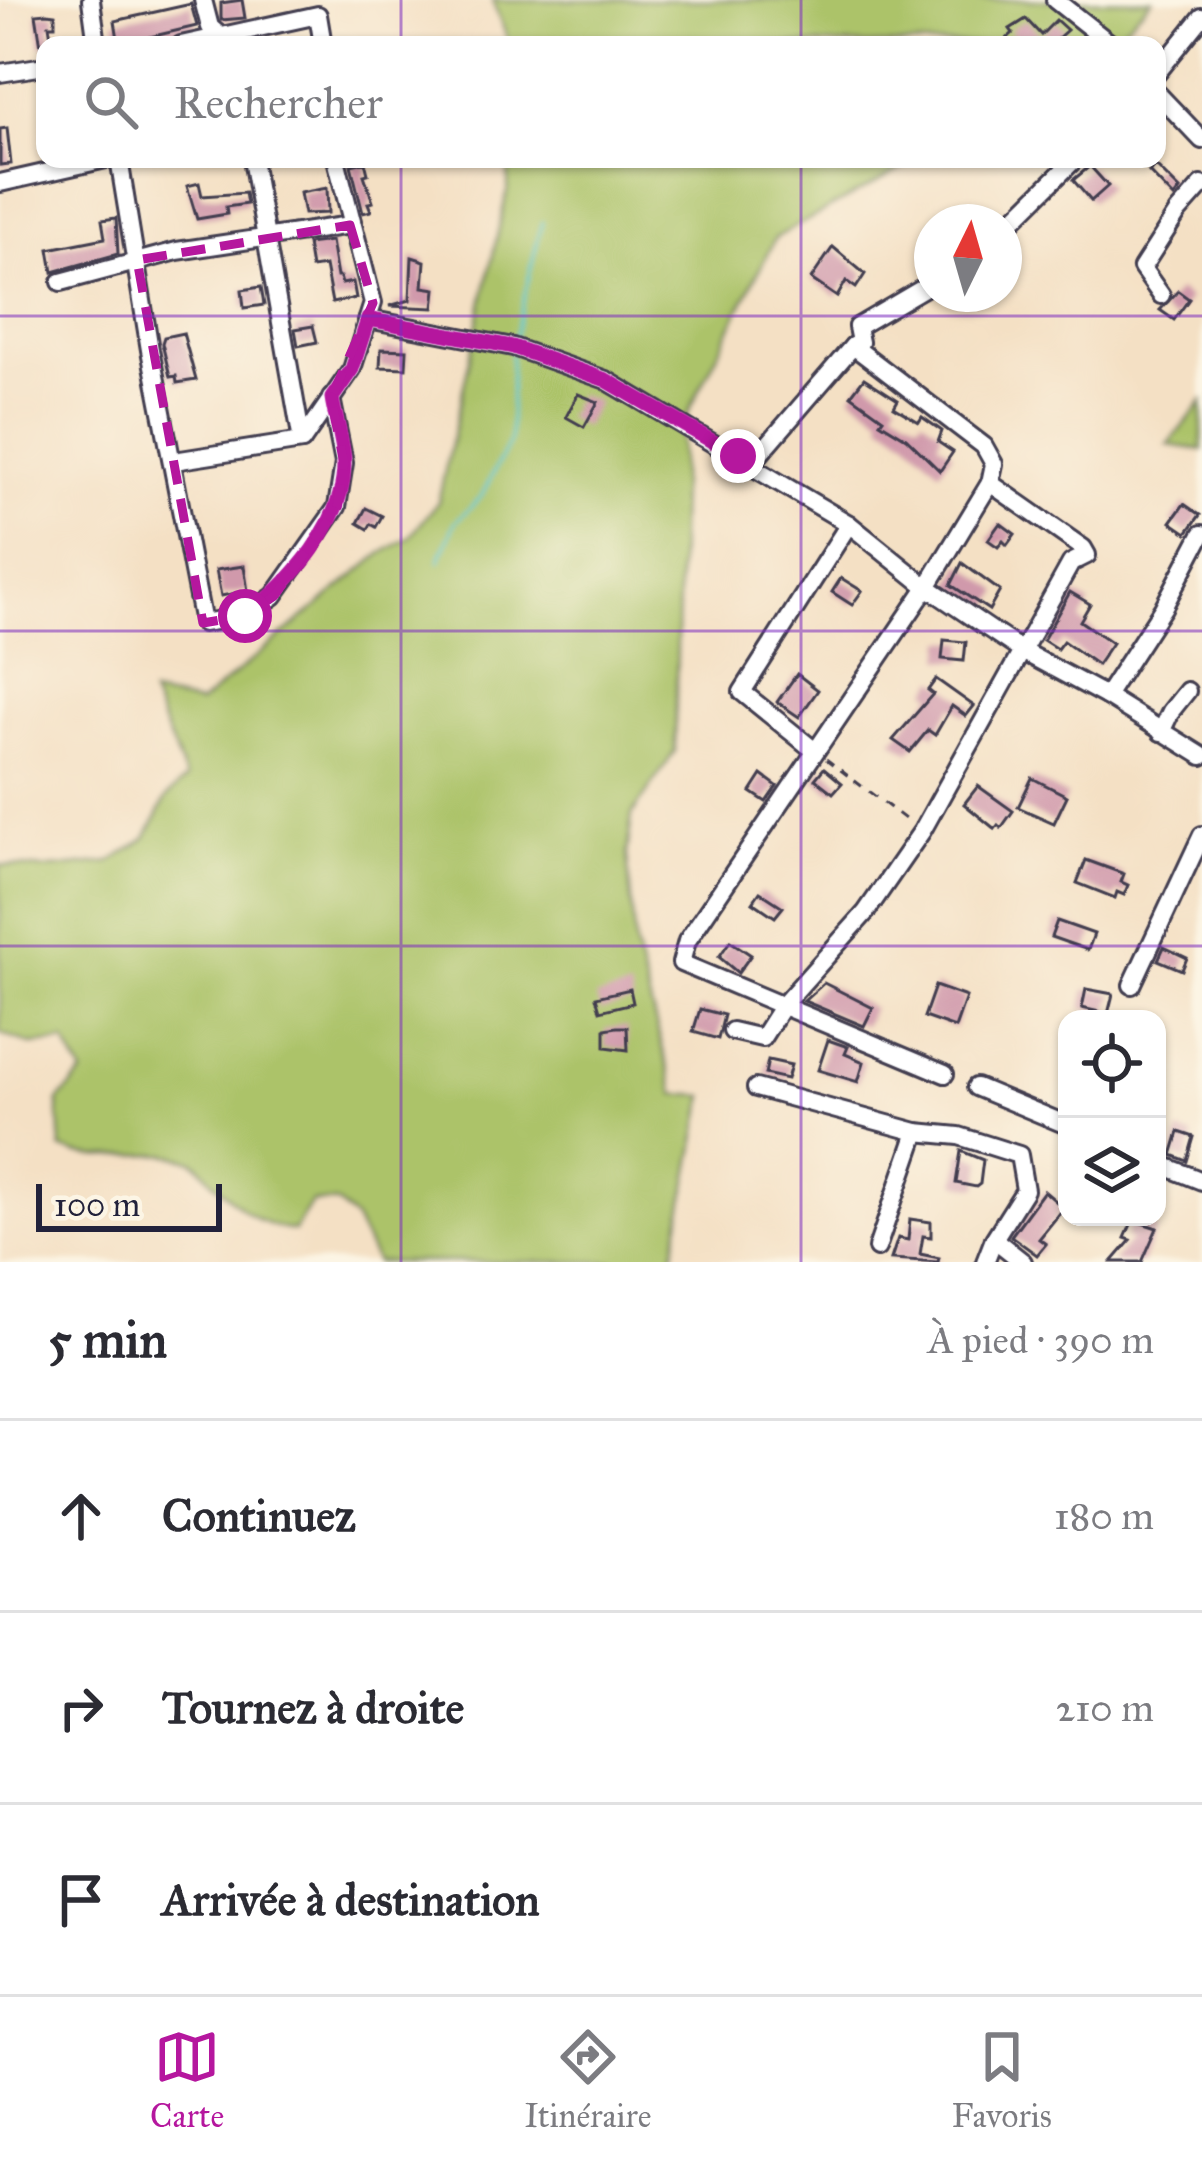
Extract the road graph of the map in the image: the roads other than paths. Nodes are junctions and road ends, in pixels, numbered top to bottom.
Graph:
1 (91, 0) edge
2 (203, 0) edge
3 (1055, 0) edge
4 (1202, 17) edge
5 (96, 36) edge
6 (219, 36) edge
7 (246, 36) edge
8 (321, 36) edge
9 (1101, 36) edge
10 (1166, 62) edge
11 (36, 67) edge
12 (0, 73) edge
13 (1166, 102) edge
14 (1202, 140) edge
15 (66, 168) edge
16 (121, 168) edge
17 (254, 168) edge
18 (337, 168) edge
19 (1066, 168) edge
20 (0, 183) edge
21 (1202, 185) edge
22 (1022, 211) edge
23 (350, 225) junction
24 (265, 236) junction
25 (137, 260) junction
26 (61, 282) dead end
27 (914, 294) edge
28 (1161, 295) dead end
29 (368, 319) junction
30 (853, 346) junction
31 (332, 398) junction
32 (302, 441) junction
33 (175, 461) junction
34 (752, 463) junction
35 (990, 483) junction
36 (849, 524) junction
37 (1200, 547) edge
38 (928, 587) junction
39 (1022, 651) junction
40 (1187, 691) dead end
41 (1106, 696) junction
42 (1161, 732) junction
43 (815, 751) junction
44 (1202, 756) edge
45 (1202, 836) edge
46 (1132, 985) dead end
47 (783, 1006) junction
48 (731, 1031) dead end
49 (945, 1074) dead end
50 (976, 1087) dead end
51 (756, 1088) dead end
52 (1058, 1121) edge
53 (917, 1132) junction
54 (1166, 1166) edge
55 (1202, 1181) edge
56 (994, 1239) junction
57 (877, 1248) dead end
58 (985, 1262) edge
59 (1022, 1262) edge

1 - 5 street
2 - 6 street
3 - 9 street
4 - 10 street
7 - 8 street
11 - 12 street
13 - 14 street
15 - 20 street
16 - 25 street
17 - 24 street
18 - 23 street
19 - 22 street
21 - 28 street
23 - 24 street
23 - 29 street
24 - 25 street
24 - 32 street
25 - 26 street
25 - 33 street
27 - 30 street
29 - 31 street
29 - 34 street
30 - 34 street
30 - 35 street
31 - 32 street
31 - 33 street
32 - 33 street
34 - 36 street
35 - 38 street
35 - 39 street
36 - 38 street
36 - 43 street
37 - 41 street
38 - 39 street
38 - 43 street
39 - 41 street
39 - 47 street
40 - 42 street
41 - 42 street
42 - 44 street
43 - 47 street
45 - 46 street
47 - 48 street
47 - 49 street
50 - 52 street
51 - 53 street
53 - 56 street
53 - 57 street
54 - 55 street
56 - 58 street
56 - 59 street

